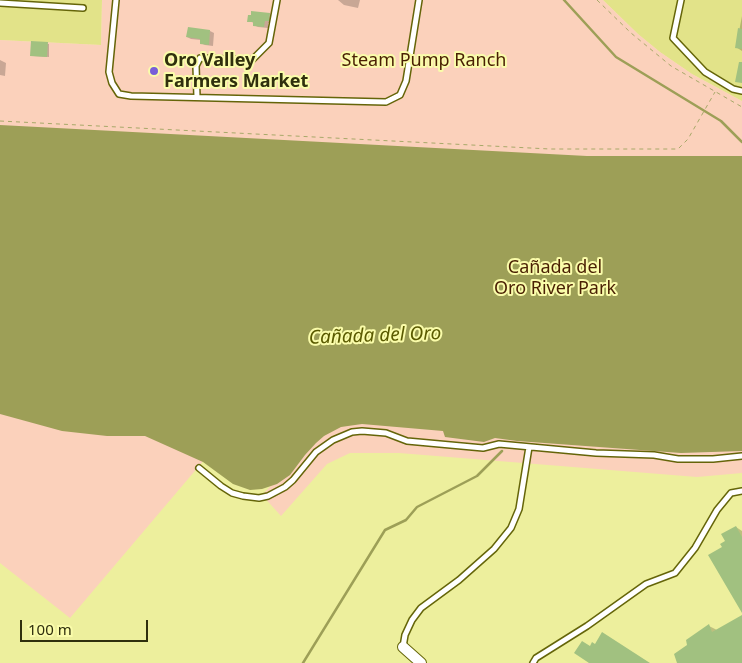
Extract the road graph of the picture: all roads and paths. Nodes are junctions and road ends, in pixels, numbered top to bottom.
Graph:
1 (116, 0) edge
2 (277, 0) edge
3 (419, 0) edge
4 (597, 0) edge
5 (681, 0) edge
6 (0, 3) edge
7 (83, 8) dead end
8 (742, 91) edge
9 (715, 92) junction
10 (197, 97) junction
11 (742, 107) edge
12 (0, 121) edge
13 (529, 446) junction
14 (742, 456) edge
15 (199, 468) dead end
16 (742, 491) edge
17 (403, 647) joint
18 (421, 663) edge
19 (533, 663) edge

1 - 10 lane
2 - 10 lane
3 - 10 lane
4 - 9 path
5 - 8 lane
6 - 7 lane
9 - 11 path
9 - 12 path
13 - 14 lane
13 - 15 lane
13 - 17 lane
16 - 19 lane
17 - 18 street

